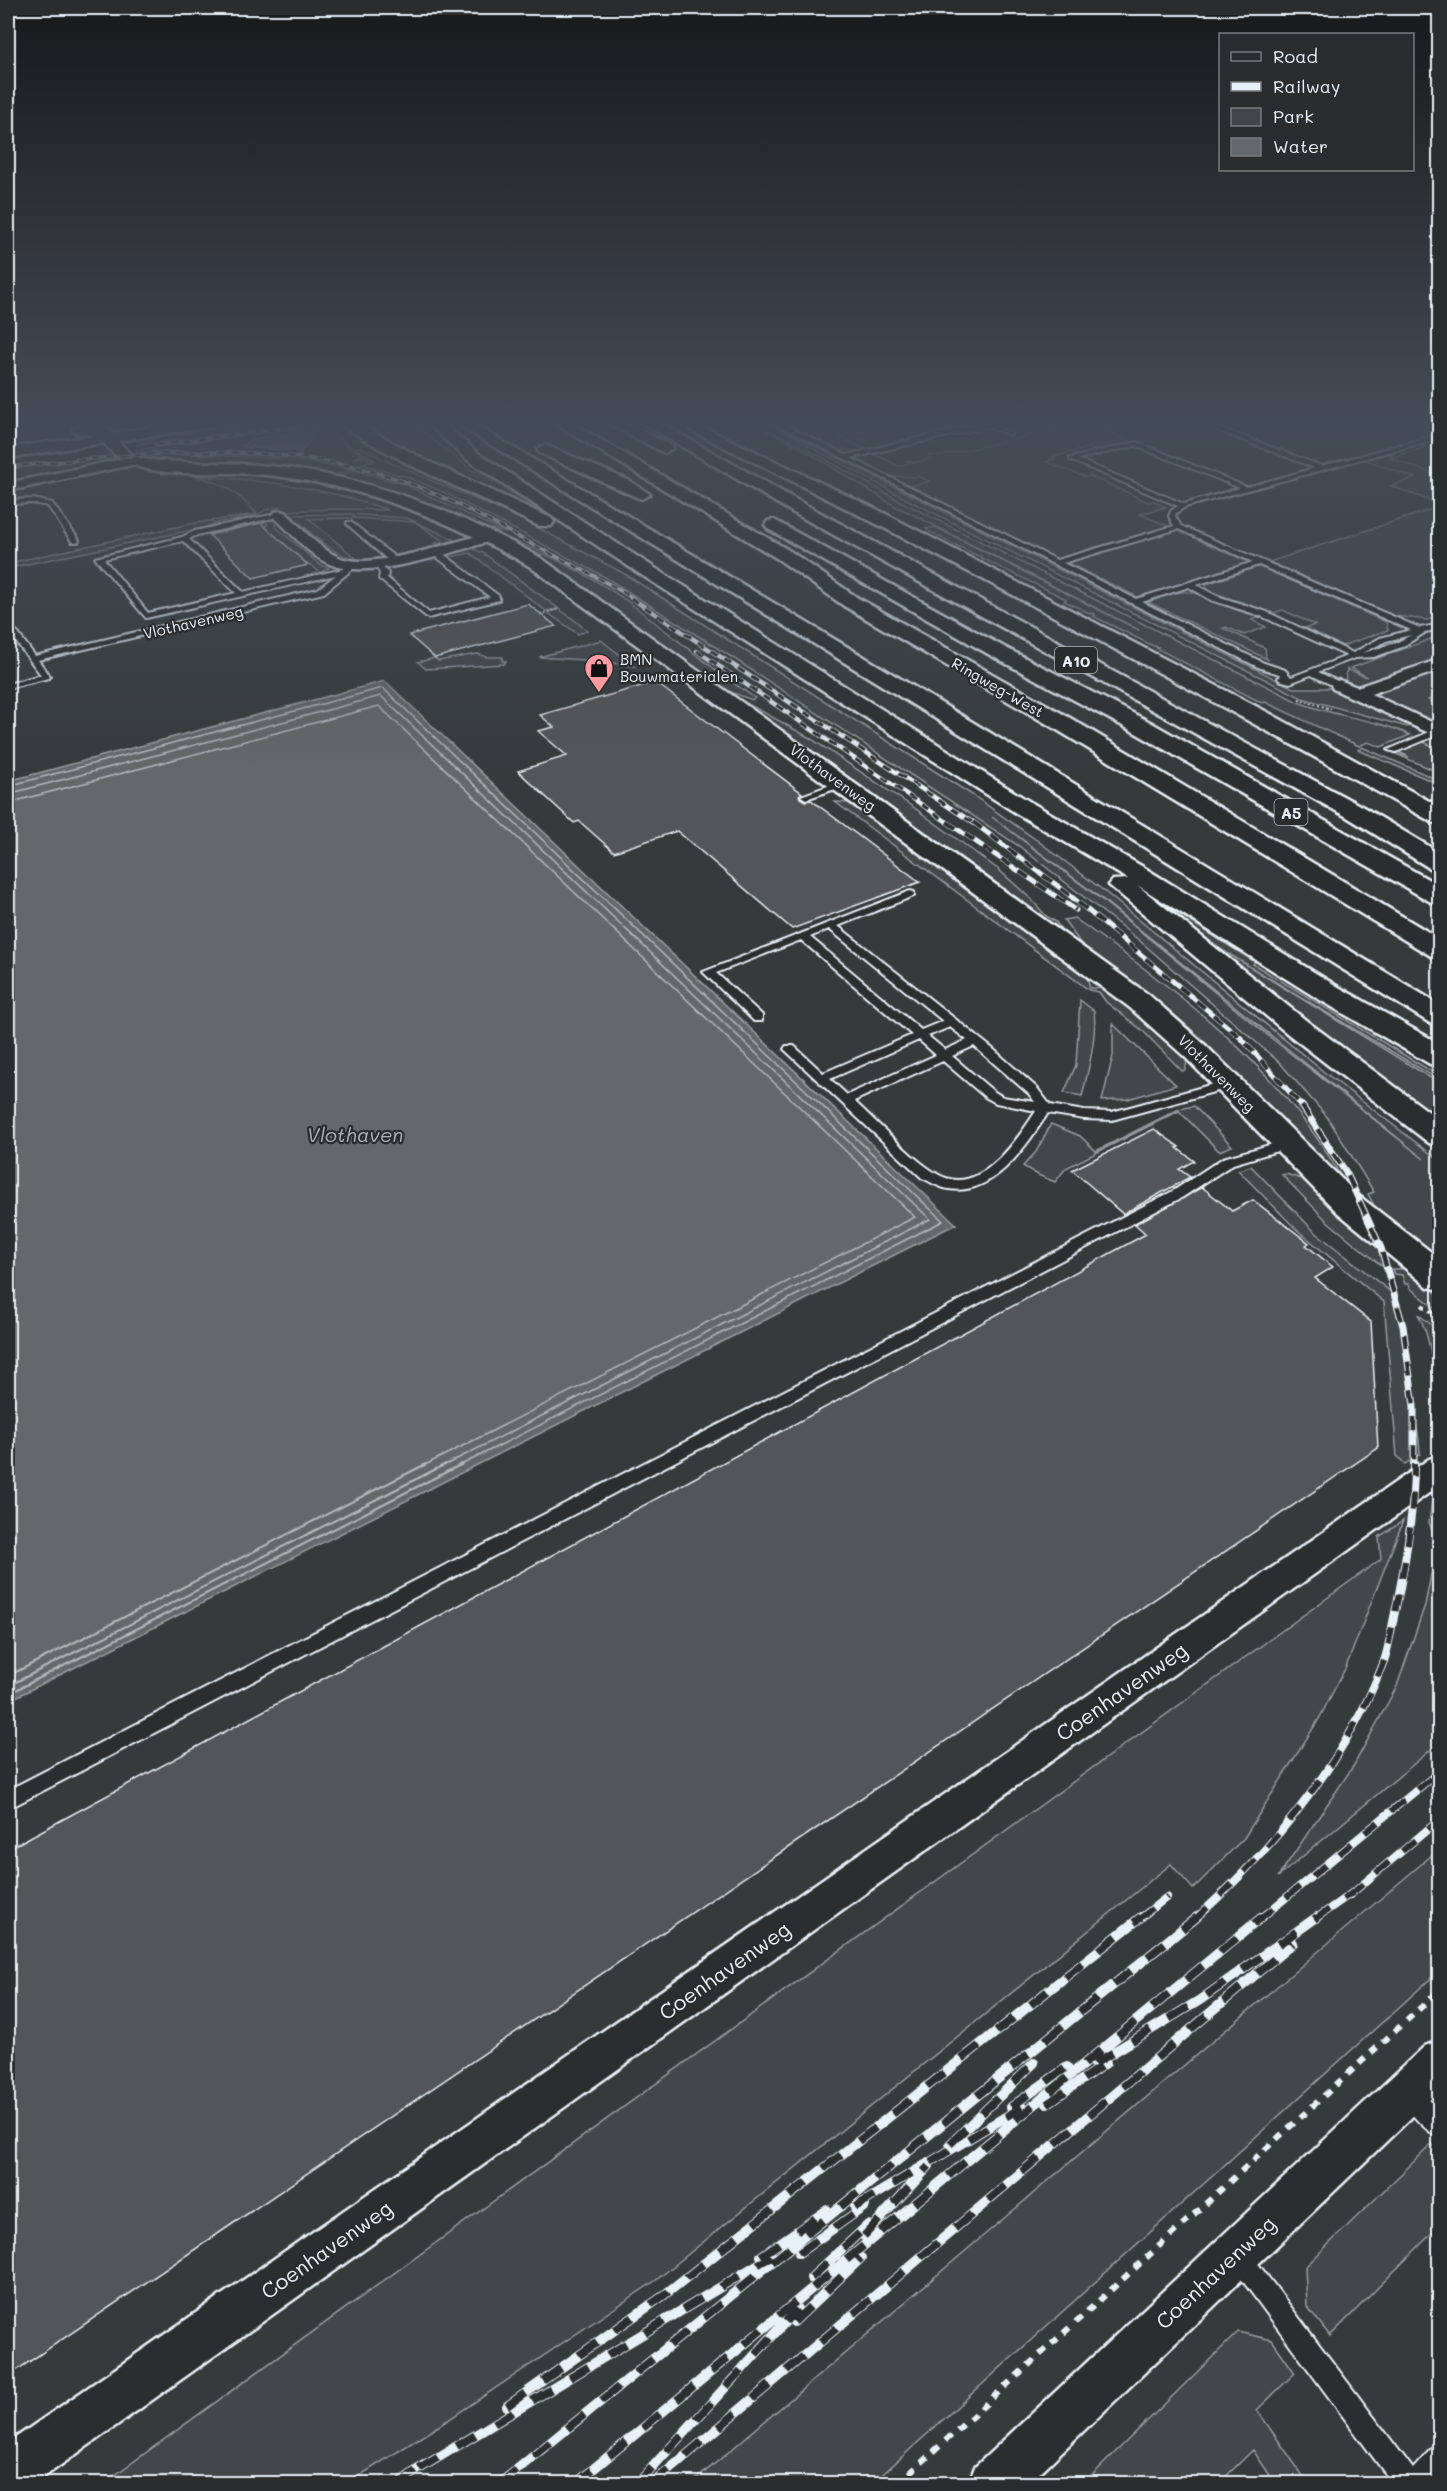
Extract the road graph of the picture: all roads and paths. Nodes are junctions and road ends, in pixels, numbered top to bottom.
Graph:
1 (73, 537) edge
2 (188, 537) edge
3 (306, 537) edge
4 (366, 537) edge
5 (489, 537) joint
6 (580, 537) edge
7 (596, 537) edge
8 (651, 537) edge
9 (660, 537) edge
10 (754, 537) edge
11 (796, 537) edge
12 (852, 537) edge
13 (916, 537) edge
14 (1005, 537) edge
15 (1143, 537) edge
16 (1202, 537) edge
17 (185, 539) junction
18 (75, 540) dead end
19 (732, 545) dead end
20 (434, 551) junction
21 (685, 558) junction
22 (393, 560) junction
23 (1260, 562) junction
24 (1056, 563) junction
25 (378, 564) junction
26 (349, 568) junction
27 (649, 572) junction
28 (1190, 585) junction
29 (242, 594) junction
30 (851, 602) junction
31 (1135, 602) junction
32 (559, 609) dead end
33 (540, 614) dead end
34 (8, 626) edge
35 (1440, 626) edge
36 (1422, 632) junction
37 (997, 651) junction
38 (1354, 656) junction
39 (33, 659) junction
40 (1440, 664) edge
41 (1311, 672) junction
42 (1339, 685) joint
43 (8, 686) edge
44 (1356, 693) junction
45 (1259, 717) junction
46 (1438, 733) edge
47 (1393, 750) dead end
48 (841, 784) junction
49 (1440, 795) edge
50 (806, 796) dead end
51 (1024, 808) junction
52 (1355, 812) junction
53 (1440, 816) edge
54 (1440, 857) edge
55 (1440, 864) edge
56 (910, 894) dead end
57 (1440, 897) edge
58 (1440, 920) edge
59 (831, 925) junction
60 (803, 936) junction
61 (1440, 950) edge
62 (1440, 1017) edge
63 (758, 1018) dead end
64 (951, 1022) junction
65 (920, 1036) junction
66 (976, 1041) junction
67 (790, 1049) dead end
68 (944, 1056) junction
69 (1440, 1057) edge
70 (821, 1078) junction
71 (1228, 1084) junction
72 (846, 1100) junction
73 (1045, 1107) junction
74 (1440, 1136) edge
75 (1287, 1144) junction
76 (1440, 1278) edge
77 (1421, 1304) dead end
78 (1440, 1318) edge
79 (1440, 1468) edge
80 (8, 1800) edge
81 (1440, 1990) edge
82 (1440, 2061) edge
83 (1407, 2091) junction
84 (1440, 2127) edge
85 (1236, 2253) junction
86 (1440, 2458) edge
87 (8, 2472) edge
88 (898, 2484) edge
89 (992, 2484) edge
90 (1409, 2484) edge
91 (1416, 2484) edge

1 - 18 lane
2 - 17 lane
3 - 26 street
4 - 22 lane
5 - 20 street
5 - 48 main road, Vlothavenweg
6 - 27 main road
7 - 27 main road
8 - 21 main road
9 - 21 main road
10 - 30 main road, Ringweg-West
11 - 37 main road, Ringweg-West / A5
12 - 52 main road, A10
13 - 45 main road, A10
14 - 24 lane
15 - 24 lane
16 - 23 lane
17 - 29 lane
17 - 29 lane
19 - 30 main road
20 - 22 street
20 - 25 lane
21 - 62 main road
22 - 25 street
23 - 28 lane
23 - 36 lane
24 - 31 lane
25 - 26 street
26 - 29 lane
26 - 39 lane, Vlothavenweg
27 - 51 main road
28 - 31 lane
28 - 38 lane
30 - 61 main road, Ringweg-West
31 - 41 lane
32 - 33 path
34 - 39 lane
35 - 36 lane
36 - 38 lane
37 - 57 main road, Ringweg-West / A5
37 - 58 main road, A10
38 - 41 lane
39 - 43 lane
40 - 44 street
41 - 42 lane
42 - 44 street
44 - 46 street
45 - 49 main road, A10
45 - 53 main road, A10
46 - 47 lane
48 - 50 lane
48 - 71 main road, Vlothavenweg
51 - 69 main road
51 - 74 main road
52 - 54 main road, A10
52 - 55 main road, A10
56 - 59 lane
59 - 60 lane
59 - 64 lane
60 - 63 lane
60 - 65 lane
64 - 65 lane
64 - 66 lane
65 - 68 lane
65 - 70 lane
66 - 68 lane
66 - 73 lane
67 - 70 lane
68 - 72 lane
68 - 73 lane
70 - 72 lane
71 - 73 lane
71 - 75 main road, Vlothavenweg
72 - 73 lane
75 - 76 main road, Vlothavenweg
75 - 80 lane
77 - 78 path
79 - 87 street, Coenhavenweg
81 - 88 path
82 - 83 street, Coenhavenweg
83 - 84 lane
83 - 85 street, Coenhavenweg
85 - 89 street, Coenhavenweg
85 - 90 lane
86 - 91 lane

